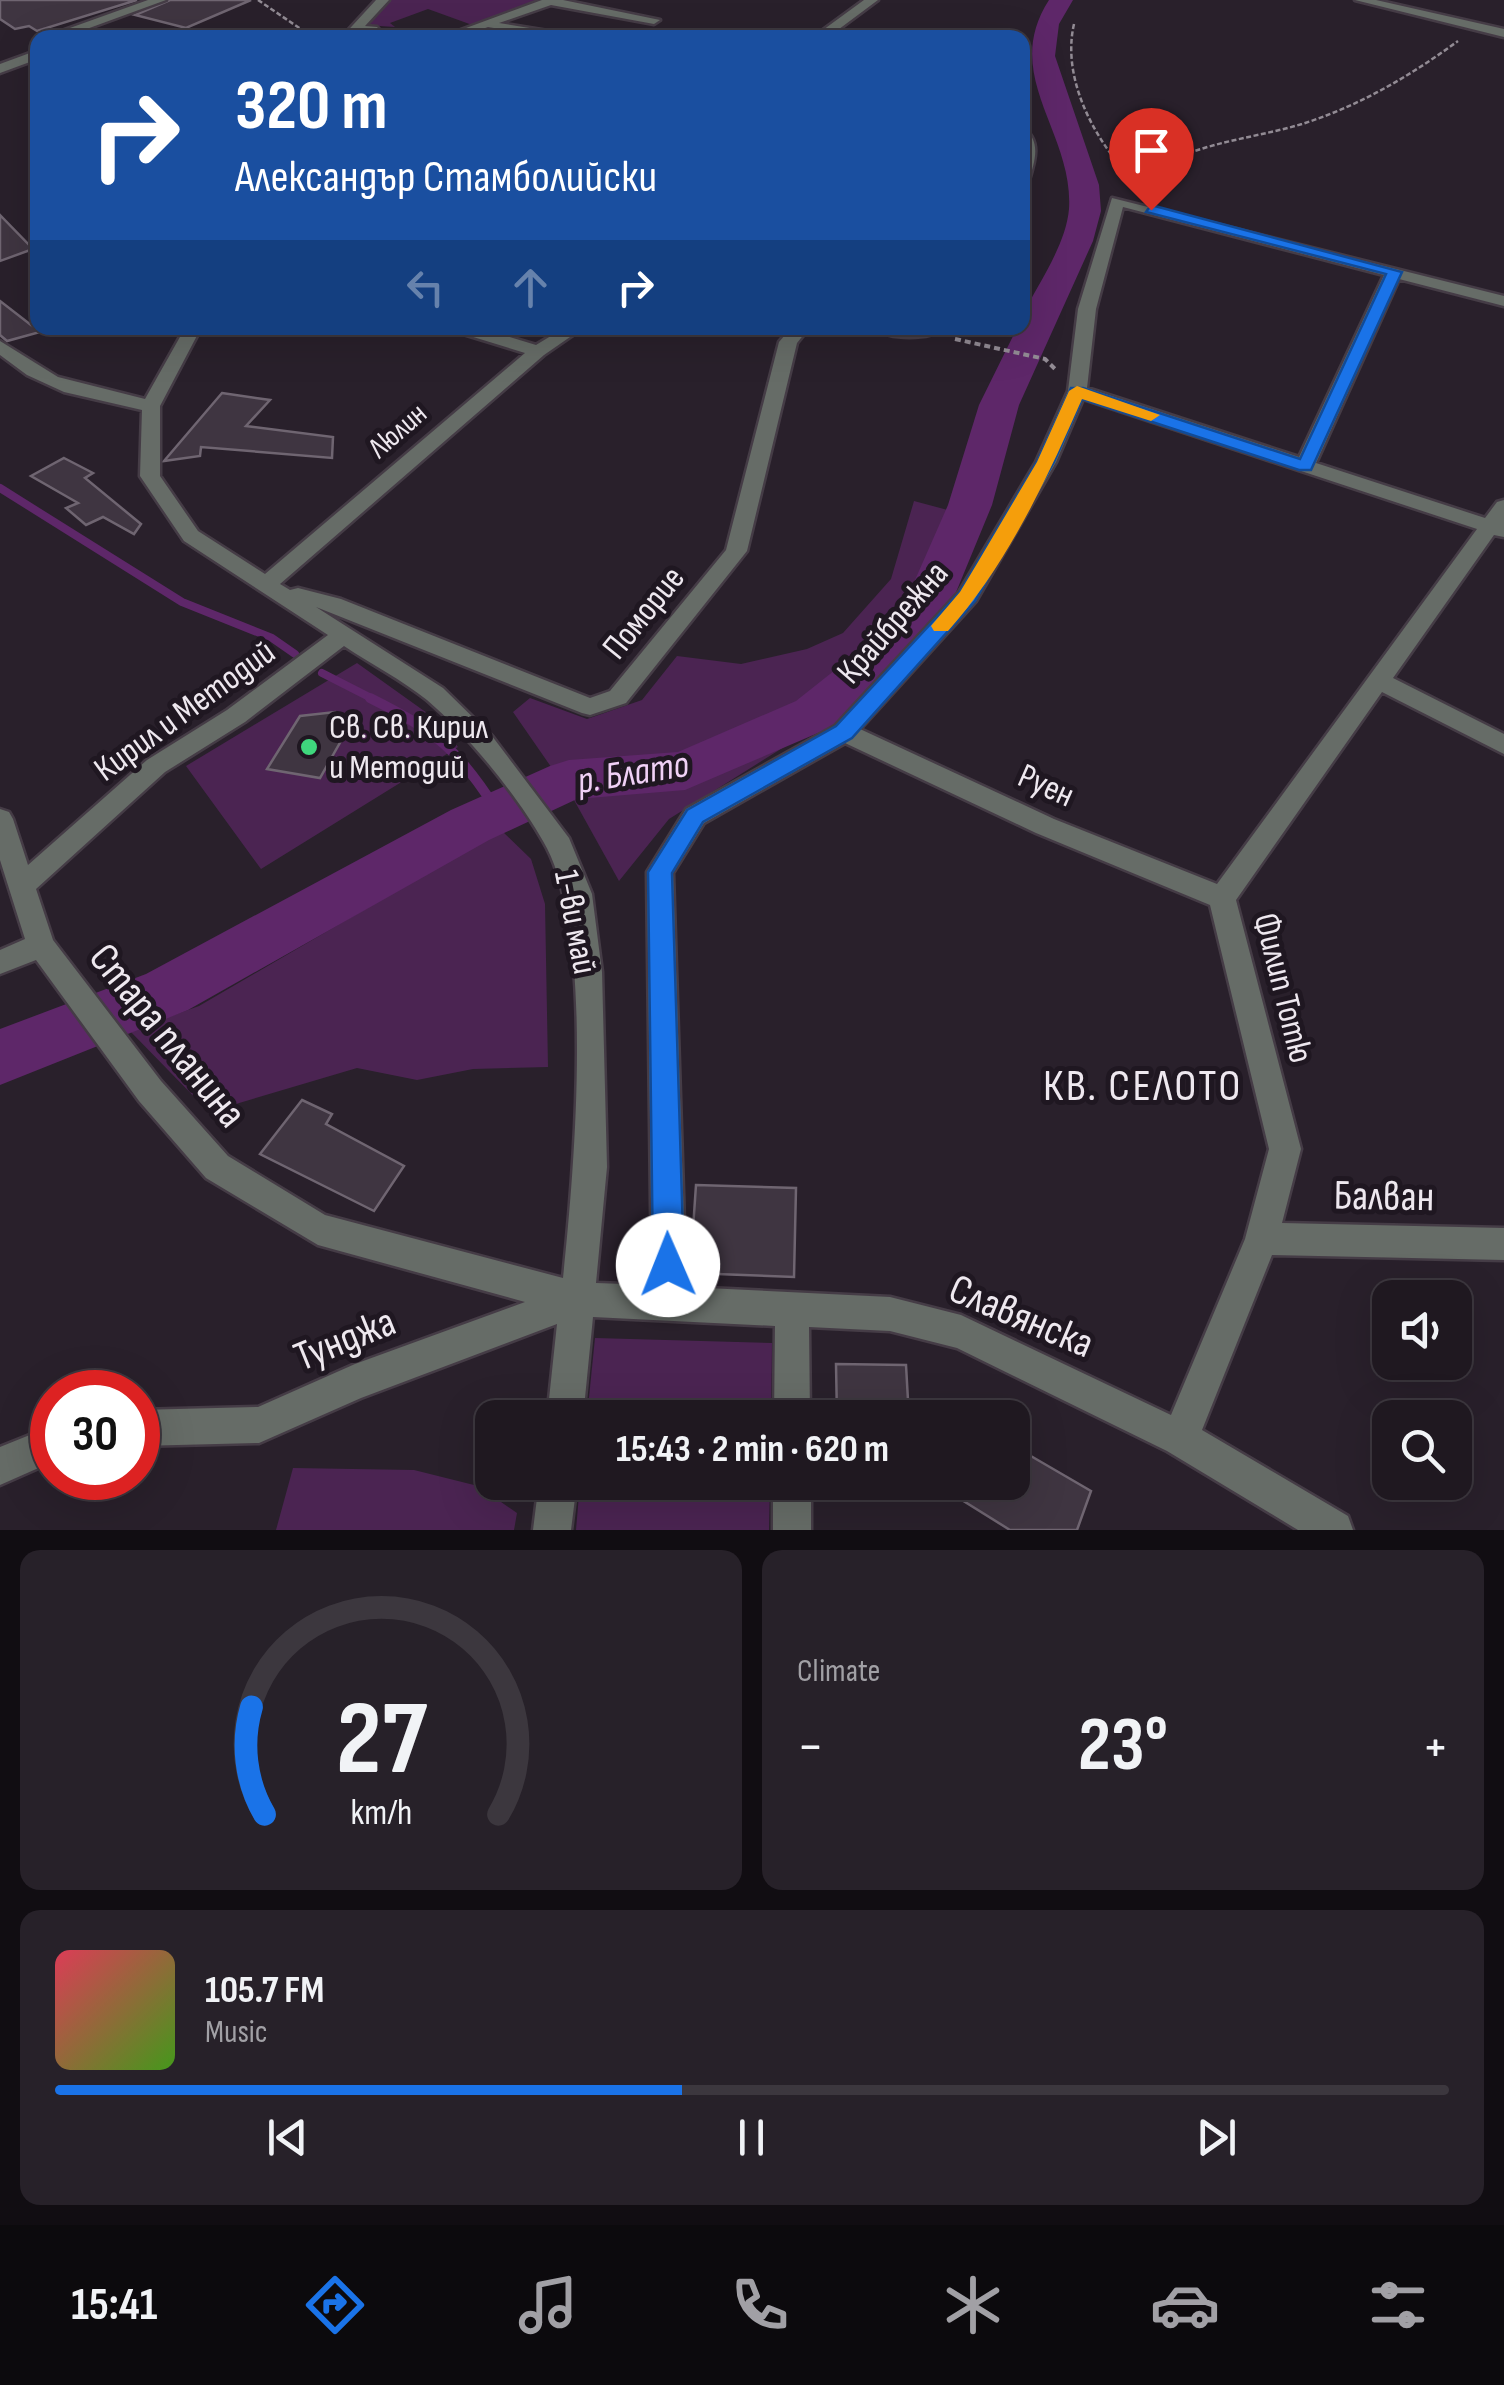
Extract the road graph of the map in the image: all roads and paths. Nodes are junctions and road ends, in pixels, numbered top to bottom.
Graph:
1 (160, 0) edge
2 (176, 0) edge
3 (258, 0) edge
4 (872, 0) edge
5 (1361, 0) edge
6 (551, 1) edge
7 (377, 2) edge
8 (654, 20) dead end
9 (1074, 24) dead end
10 (489, 26) junction
11 (1476, 27) junction
12 (72, 30) edge
13 (100, 30) edge
14 (302, 30) edge
15 (353, 30) edge
16 (474, 30) edge
17 (521, 30) edge
18 (829, 30) edge
19 (1504, 33) edge
20 (30, 57) edge
21 (0, 70) edge
22 (1135, 182) junction
23 (1116, 200) junction
24 (1394, 272) junction
25 (1504, 301) edge
26 (190, 335) edge
27 (563, 335) edge
28 (794, 335) edge
29 (0, 346) edge
30 (985, 346) dead end
31 (1045, 358) dead end
32 (1077, 391) junction
33 (151, 406) junction
34 (1305, 466) junction
35 (1499, 521) edge
36 (264, 586) junction
37 (346, 633) junction
38 (1378, 680) junction
39 (844, 732) junction
40 (1504, 745) edge
41 (0, 820) edge
42 (21, 886) junction
43 (1222, 898) junction
44 (40, 945) junction
45 (0, 962) edge
46 (1262, 1240) junction
47 (1504, 1244) edge
48 (579, 1299) junction
49 (669, 1304) junction
50 (792, 1311) junction
51 (567, 1400) edge
52 (792, 1400) edge
53 (160, 1427) edge
54 (1180, 1438) junction
55 (30, 1453) edge
56 (0, 1466) edge
57 (556, 1500) edge
58 (792, 1500) edge
59 (552, 1530) edge
60 (792, 1530) edge
61 (1334, 1530) edge

1 - 12 street
2 - 13 street
3 - 14 path
4 - 18 street
5 - 11 street
6 - 8 street
6 - 10 street
7 - 15 street
9 - 22 path
10 - 16 street
10 - 17 street
11 - 19 street
11 - 22 path
20 - 21 street
22 - 23 path
23 - 24 street
23 - 32 street, Крайбрежна
24 - 25 street
24 - 34 street
26 - 33 street, 1-ви май
27 - 36 street, Люлин
28 - 36 street, Поморие
29 - 33 street
30 - 31 path
32 - 34 street
32 - 39 street, Крайбрежна
33 - 36 street, 1-ви май
34 - 35 street
35 - 38 street, Филип Тотю
36 - 37 street, 1-ви май
37 - 42 street, Кирил и Методий
37 - 48 street, 1-ви май
38 - 40 street
38 - 43 street, Филип Тотю
39 - 43 street, Руен
39 - 49 street, Крайбрежна
41 - 42 street, Стара планина
42 - 44 street, Стара планина
43 - 46 street, Филип Тотю
44 - 45 street
44 - 48 street, Стара планина
46 - 47 street, Балван
46 - 54 street, Филип Тотю
48 - 49 street, Славянска
48 - 51 street, 1-ви май
48 - 53 street, Тунджа
49 - 50 street, Славянска
50 - 52 street
50 - 54 street, Славянска
54 - 61 street, Славянска
55 - 56 street
57 - 59 street
58 - 60 street

